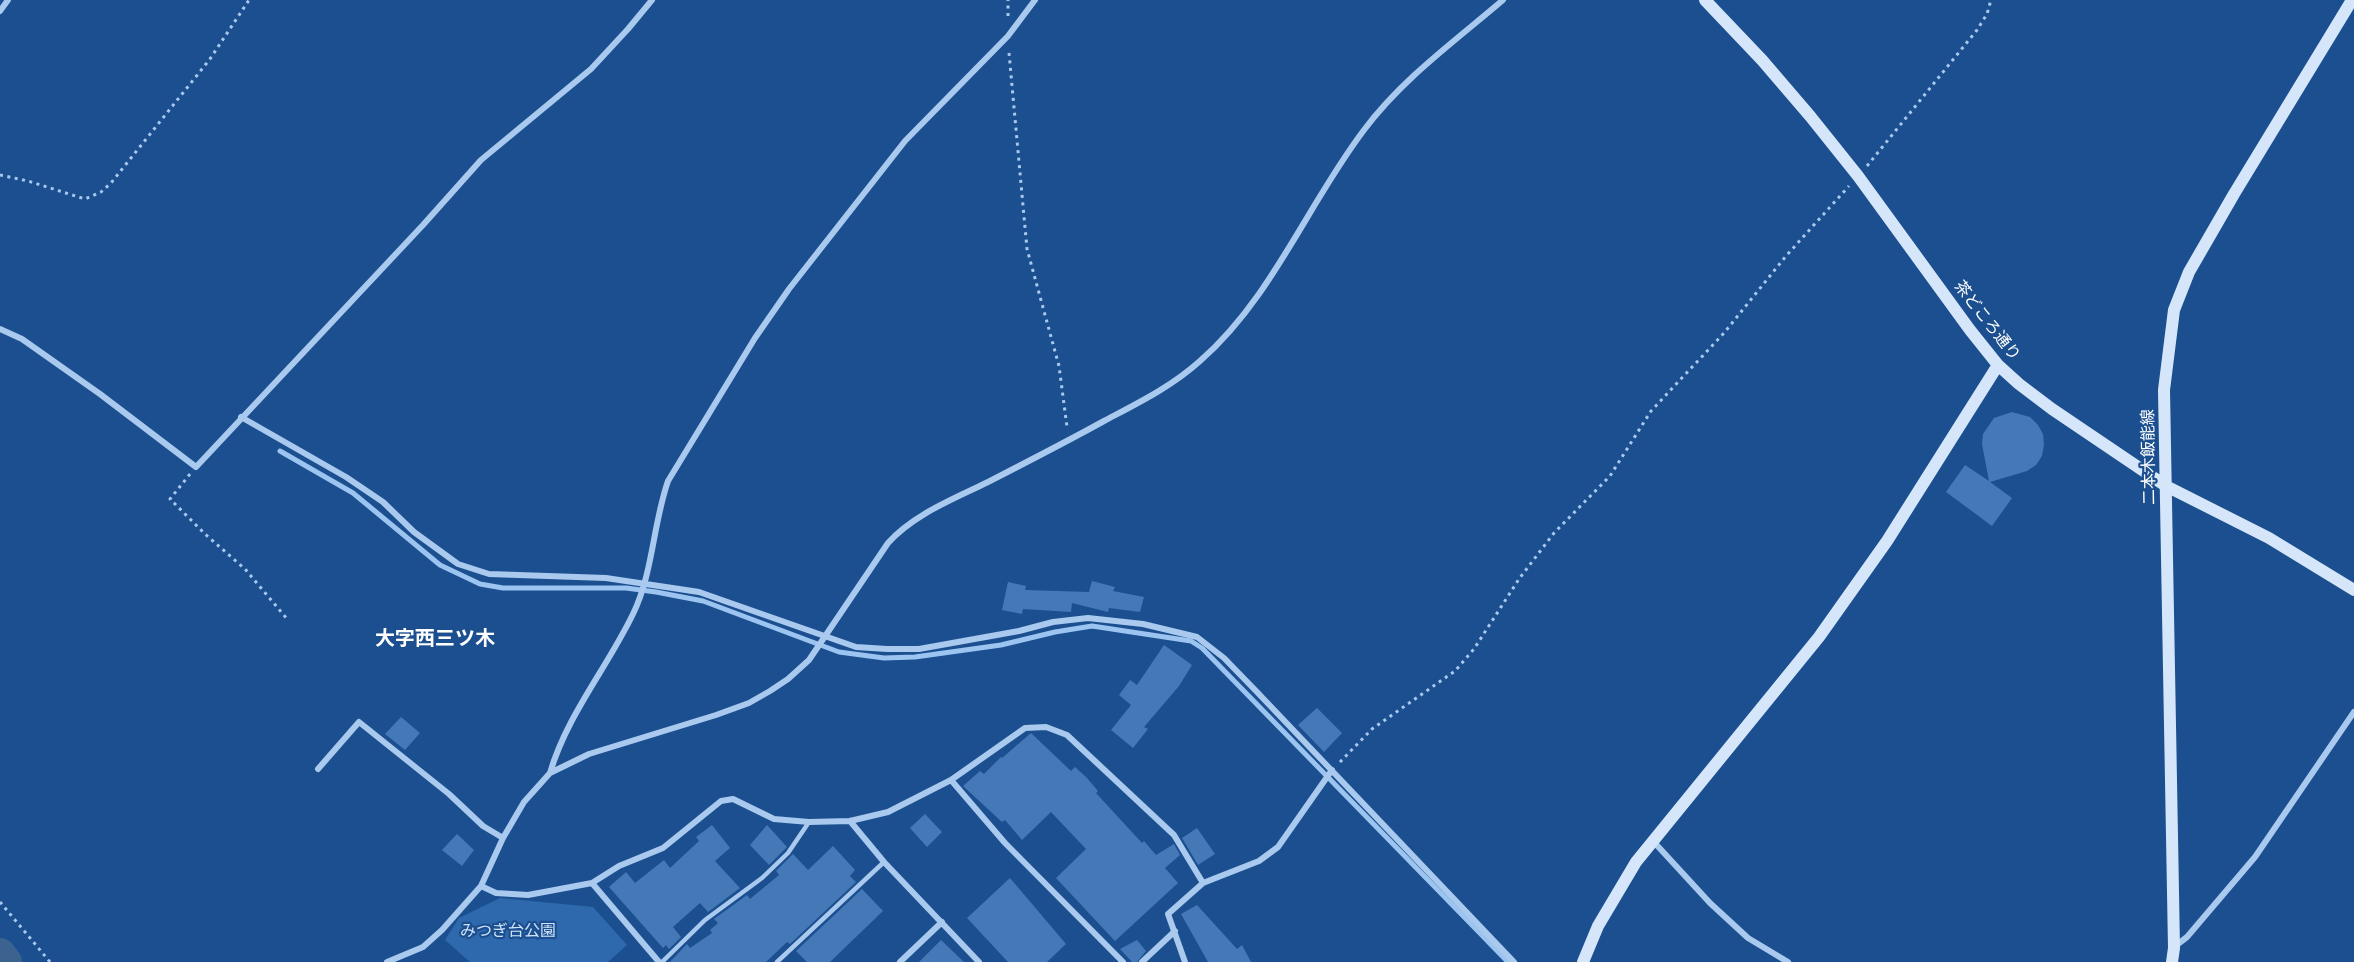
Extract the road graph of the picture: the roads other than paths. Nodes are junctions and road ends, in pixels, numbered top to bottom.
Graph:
1 (8, 0) edge
2 (652, 0) edge
3 (1035, 0) edge
4 (1503, 0) edge
5 (1705, 0) edge
6 (2352, 0) edge
7 (0, 11) edge
8 (0, 329) edge
9 (1998, 365) junction
10 (241, 417) junction
11 (2166, 486) junction
12 (644, 583) junction
13 (2354, 590) edge
14 (826, 637) junction
15 (2354, 712) edge
16 (318, 769) dead end
17 (1332, 770) junction
18 (550, 773) junction
19 (951, 780) junction
20 (809, 822) junction
21 (849, 822) junction
22 (502, 838) junction
23 (1652, 841) junction
24 (884, 862) junction
25 (591, 882) junction
26 (1203, 883) junction
27 (481, 886) junction
28 (942, 922) junction
29 (1175, 931) junction
30 (2174, 948) junction
31 (387, 962) edge
32 (660, 962) edge
33 (777, 962) edge
34 (900, 962) edge
35 (980, 962) edge
36 (1123, 962) edge
37 (1142, 962) edge
38 (1185, 962) edge
39 (1514, 962) edge
40 (1583, 962) edge
41 (1788, 962) edge
42 (2172, 962) edge

1 - 7 street
2 - 10 street
3 - 12 street
4 - 14 street
5 - 9 street, 茶どころ通り
6 - 11 street, 二本木飯能線
8 - 10 street
9 - 11 street, 茶どころ通り
9 - 23 street
10 - 12 street
11 - 13 street, 茶どころ通り
11 - 30 street, 二本木飯能線
12 - 14 street
12 - 18 street
14 - 17 street
14 - 18 street
15 - 30 street
16 - 22 street
17 - 26 street
17 - 39 street
18 - 22 street
19 - 21 street
19 - 26 street
19 - 36 street
20 - 21 street
20 - 25 street
20 - 32 lane
21 - 24 street
22 - 27 street
23 - 40 street
23 - 41 street
24 - 28 street
24 - 33 lane
25 - 27 street
25 - 32 street
26 - 29 street
27 - 31 street
28 - 34 street
28 - 35 street
29 - 37 street
29 - 38 street
30 - 42 street, 二本木飯能線

